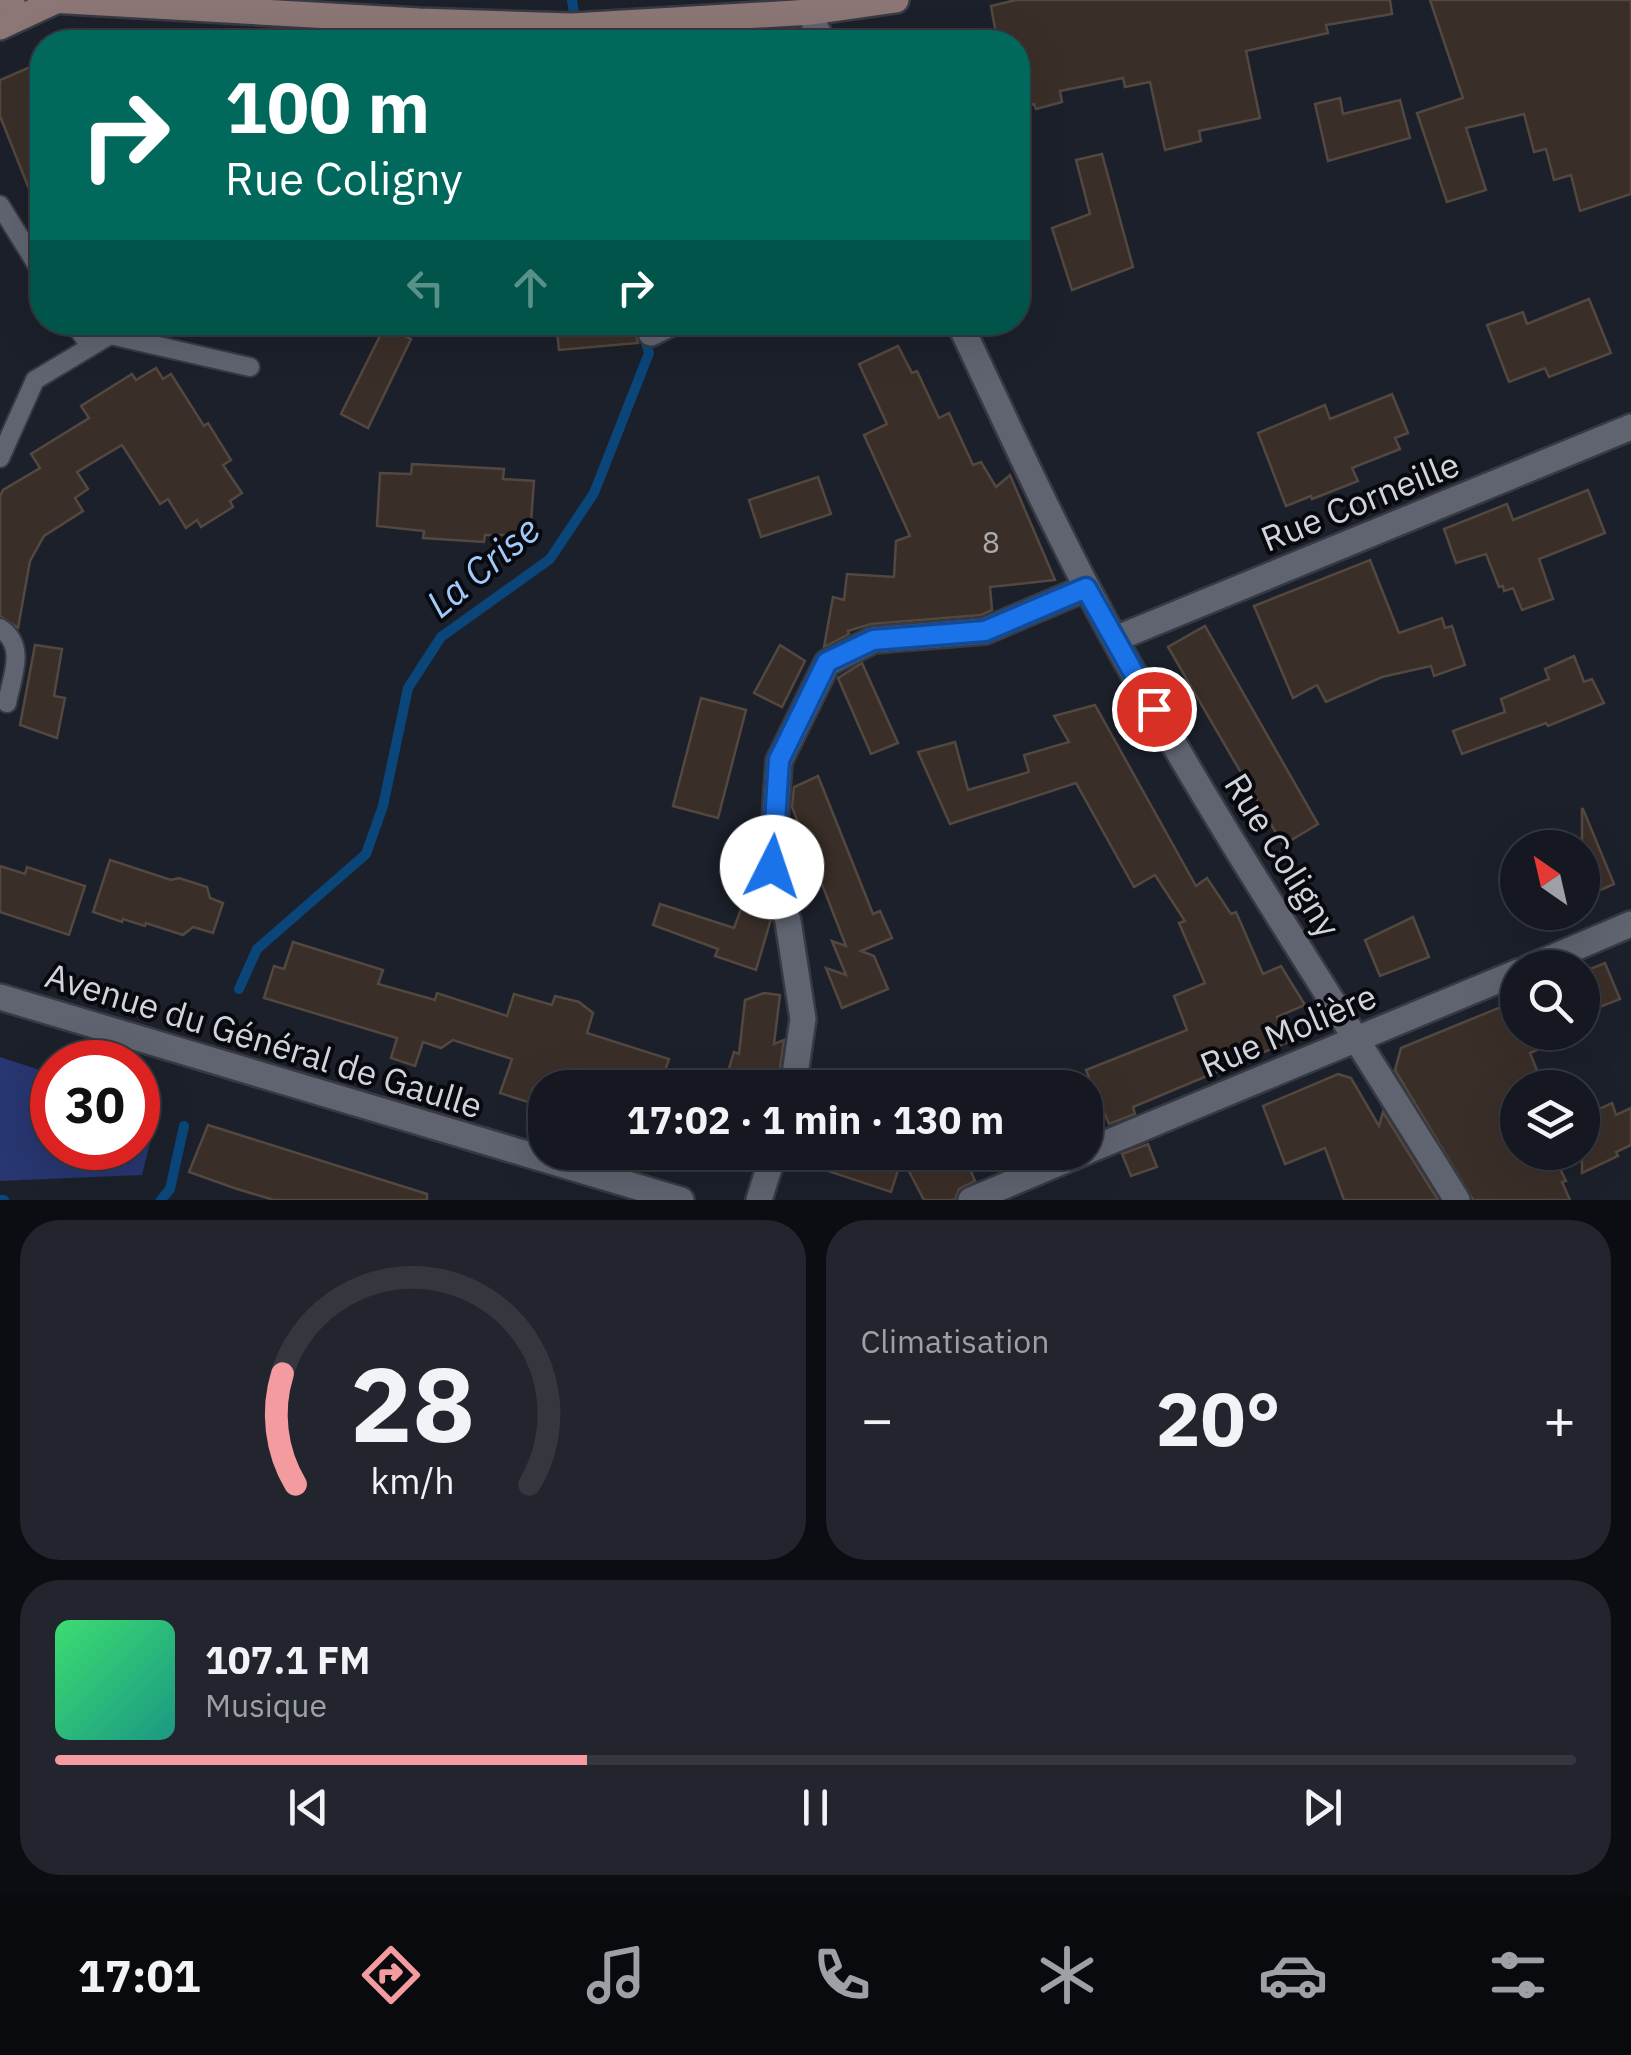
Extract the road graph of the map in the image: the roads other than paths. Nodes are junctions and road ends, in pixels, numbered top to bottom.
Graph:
1 (12, 0) edge
2 (53, 0) edge
3 (896, 0) edge
4 (0, 2) edge
5 (811, 6) edge
6 (0, 27) edge
7 (820, 30) edge
8 (0, 205) edge
9 (30, 253) edge
10 (82, 335) edge
11 (965, 335) edge
12 (90, 347) junction
13 (250, 367) dead end
14 (1631, 428) edge
15 (0, 458) edge
16 (1086, 588) junction
17 (0, 628) edge
18 (1115, 639) junction
19 (7, 704) dead end
20 (1631, 924) edge
21 (1570, 950) edge
22 (1500, 980) edge
23 (0, 997) edge
24 (1358, 1039) junction
25 (796, 1070) edge
26 (1103, 1145) edge
27 (768, 1170) edge
28 (1042, 1170) edge
29 (682, 1200) edge
30 (758, 1200) edge
31 (971, 1200) edge
32 (1457, 1200) edge

1 - 4 main road
2 - 5 main road
2 - 6 main road
3 - 5 main road
5 - 7 street
8 - 9 lane
10 - 12 lane
11 - 16 street, Rue Coligny
12 - 13 lane
12 - 15 lane
14 - 18 street, Rue Corneille
16 - 18 street, Rue Coligny
16 - 25 street
17 - 19 lane
18 - 24 street, Rue Coligny
20 - 21 street
22 - 24 street, Rue Molière
23 - 29 street, Avenue du Général de Gaulle
24 - 26 street, Rue Molière
24 - 32 street, Rue Coligny
27 - 30 street
28 - 31 street, Rue Molière

